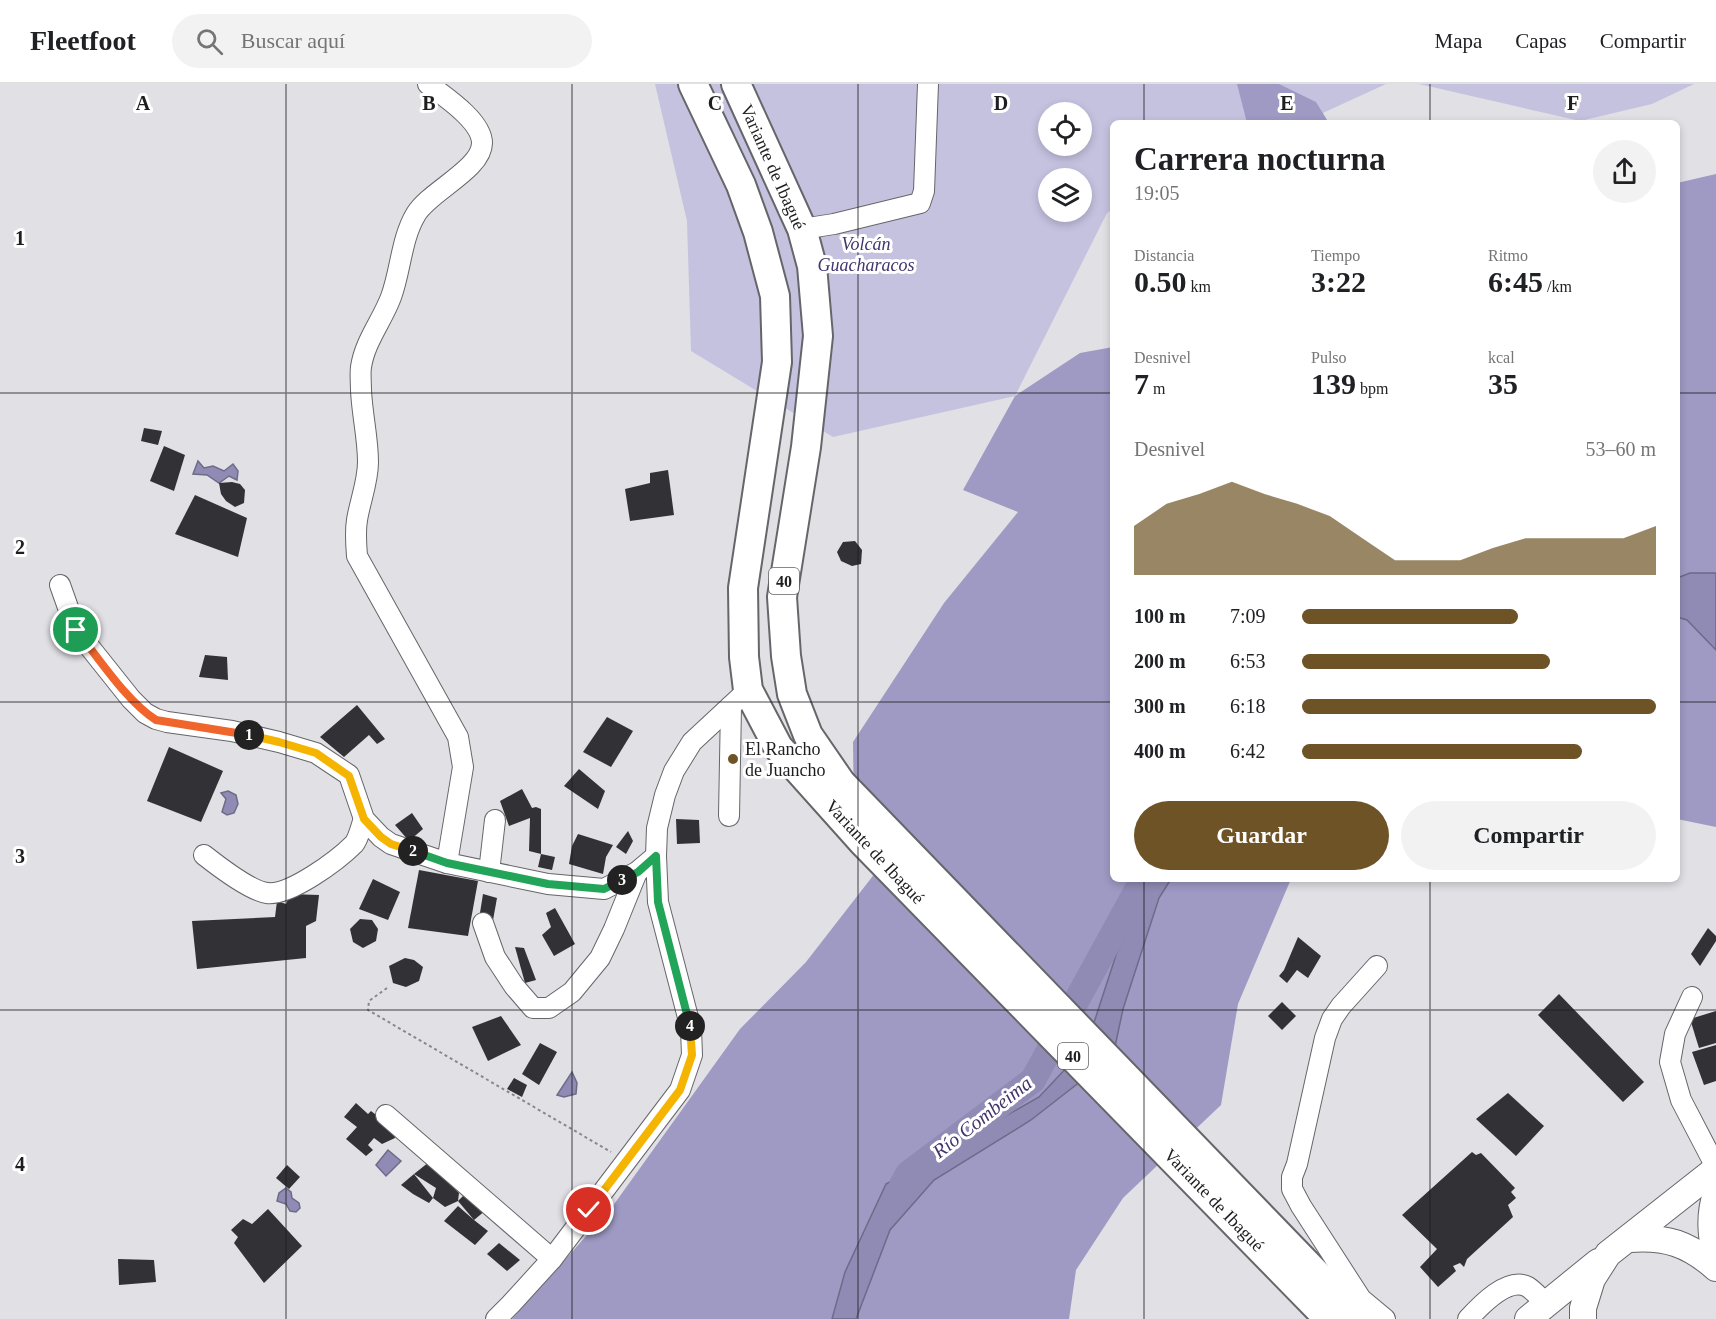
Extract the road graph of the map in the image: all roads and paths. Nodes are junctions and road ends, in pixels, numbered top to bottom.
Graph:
1 (428, 84) edge
2 (693, 84) edge
3 (736, 84) edge
4 (928, 84) edge
5 (802, 229) junction
6 (60, 585) dead end
7 (740, 698) junction
8 (729, 816) dead end
9 (364, 819) junction
10 (495, 820) dead end
11 (204, 855) dead end
12 (656, 856) junction
13 (447, 863) junction
14 (489, 872) junction
15 (638, 872) junction
16 (483, 923) dead end
17 (1377, 966) dead end
18 (387, 988) dead end
19 (1692, 997) dead end
20 (386, 1115) dead end
21 (626, 1161) junction
22 (1716, 1168) edge
23 (1716, 1194) edge
24 (1629, 1239) junction
25 (1608, 1254) junction
26 (552, 1259) junction
27 (1291, 1262) junction
28 (1716, 1263) edge
29 (1716, 1268) edge
30 (1537, 1311) edge
31 (496, 1319) edge
32 (1329, 1319) edge
33 (1360, 1319) edge
34 (1385, 1319) edge
35 (1468, 1319) edge
36 (1583, 1319) edge

1 - 13 street
2 - 7 highway, Variante de Ibagué / 40
3 - 5 highway, Variante de Ibagué / 40
4 - 5 street
5 - 27 highway, Variante de Ibagué / 40
6 - 9 street
7 - 8 street
7 - 12 street
7 - 27 highway, Variante de Ibagué / 40
9 - 11 street
9 - 13 street
10 - 14 street
12 - 15 street
12 - 21 street
13 - 14 street
14 - 15 street
15 - 16 street
17 - 34 street
18 - 21 path
19 - 22 street
20 - 26 street
21 - 26 street
22 - 24 main road
23 - 28 main road
24 - 25 main road
24 - 29 main road
25 - 30 main road
25 - 36 main road
26 - 31 street
27 - 32 highway, Variante de Ibagué / 40
27 - 33 highway, Variante de Ibagué / 40
30 - 35 street

